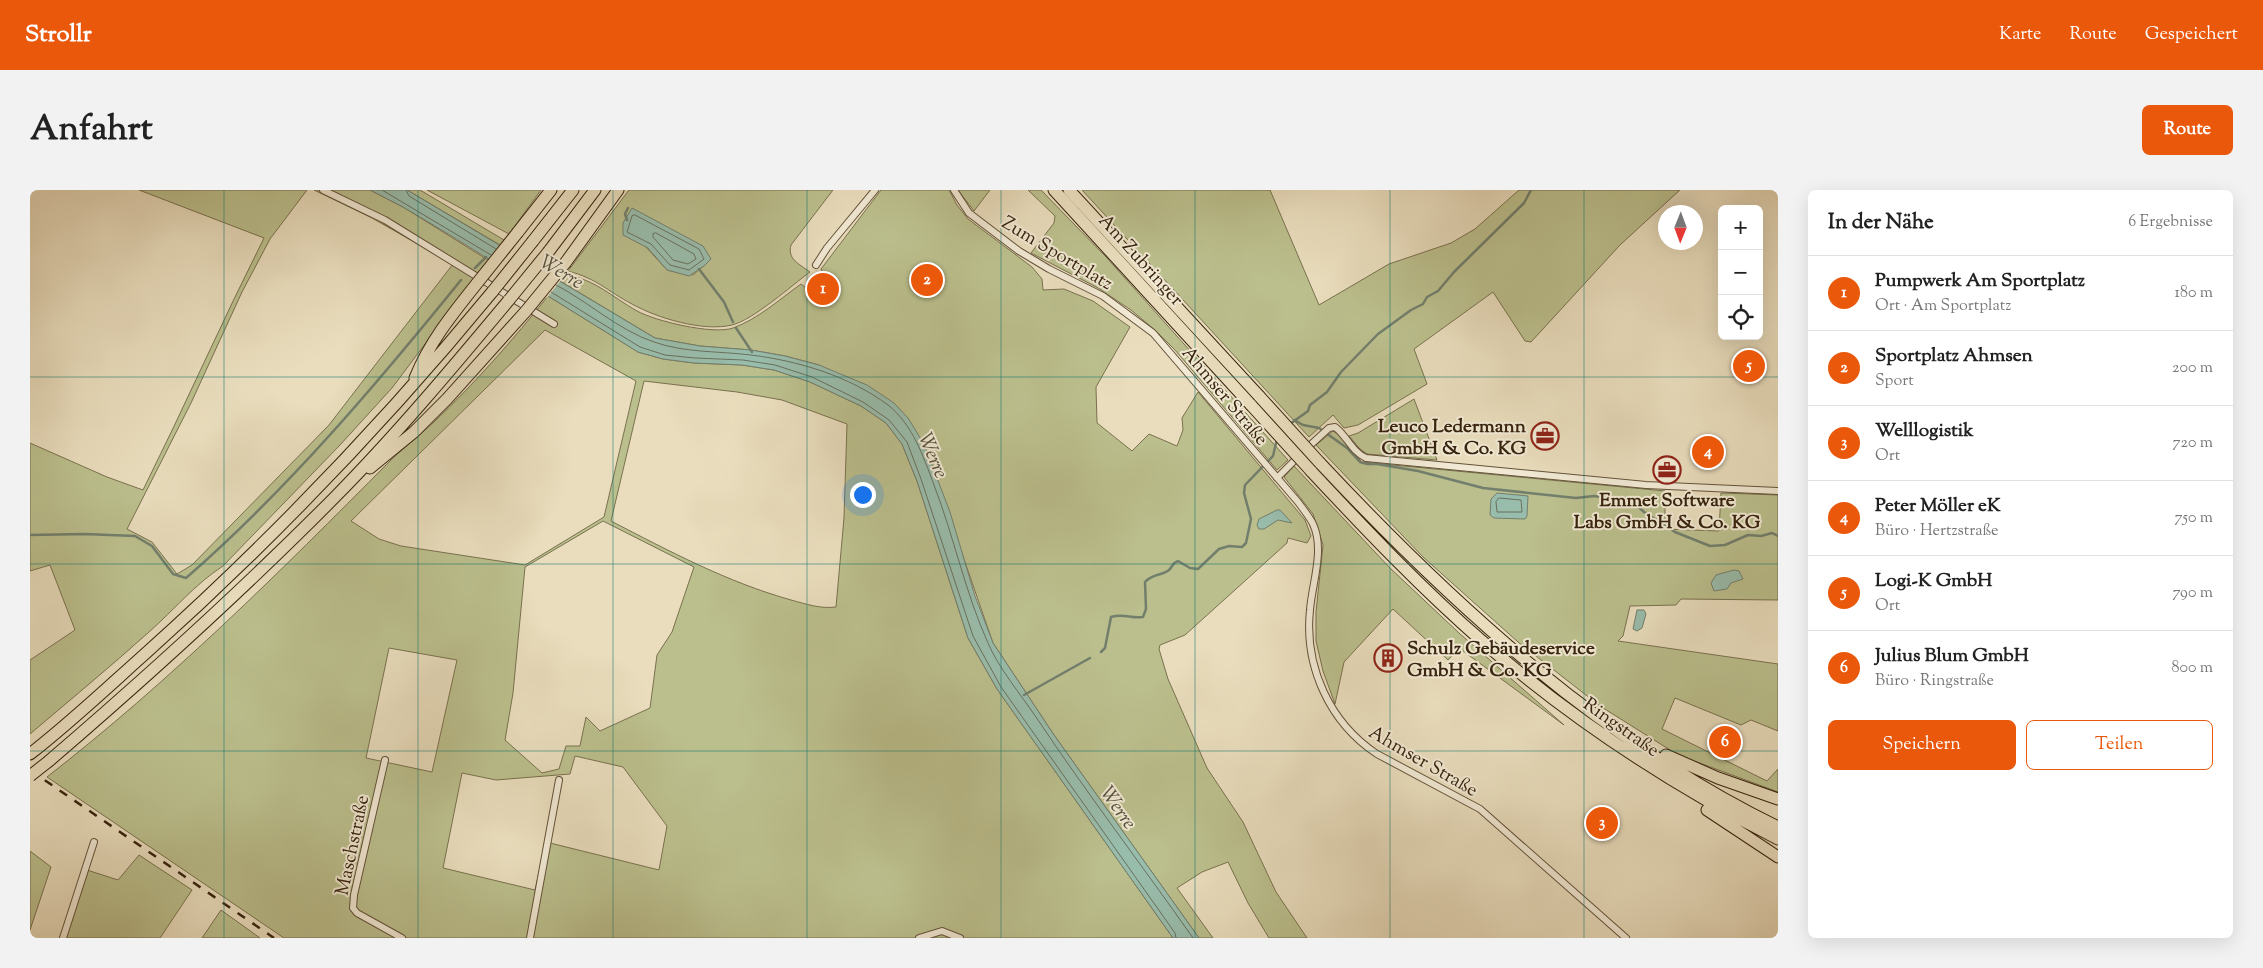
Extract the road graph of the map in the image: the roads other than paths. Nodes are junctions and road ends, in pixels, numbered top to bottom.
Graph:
1 (323, 190) edge
2 (551, 190) edge
3 (573, 190) edge
4 (595, 190) edge
5 (876, 190) edge
6 (954, 190) edge
7 (1054, 190) edge
8 (1069, 190) edge
9 (618, 192) edge
10 (816, 266) dead end
11 (554, 324) dead end
12 (1153, 333) joint
13 (412, 385) junction
14 (1260, 397) joint
15 (1251, 405) joint
16 (1275, 476) junction
17 (1778, 491) edge
18 (337, 494) junction
19 (1612, 727) junction
20 (32, 753) edge
21 (385, 760) dead end
22 (30, 776) edge
23 (1670, 779) junction
24 (559, 780) dead end
25 (1778, 798) edge
26 (1778, 827) edge
27 (1778, 839) edge
28 (94, 842) dead end
29 (1778, 858) edge
30 (63, 938) edge
31 (402, 938) edge
32 (530, 938) edge
33 (919, 938) edge
34 (960, 938) edge
35 (1626, 938) edge

1 - 11 street
2 - 13 highway, bridge
3 - 13 highway, bridge
4 - 18 highway, bridge
5 - 10 street
6 - 12 street, Zum Sportplatz
7 - 15 highway, Am Zubringer
8 - 14 highway, Am Zubringer
9 - 18 highway, bridge
12 - 16 street, Ahmser Straße
13 - 20 highway
14 - 19 highway, Ringstraße, bridge
15 - 23 highway, Ringstraße, bridge
16 - 17 street
16 - 35 street, Ahmser Straße
18 - 22 highway, bridge
19 - 25 highway
19 - 26 highway, Ringstraße
21 - 31 street, Maschstraße
23 - 27 highway, Ringstraße
23 - 29 highway
24 - 32 street
28 - 30 street
33 - 34 street

